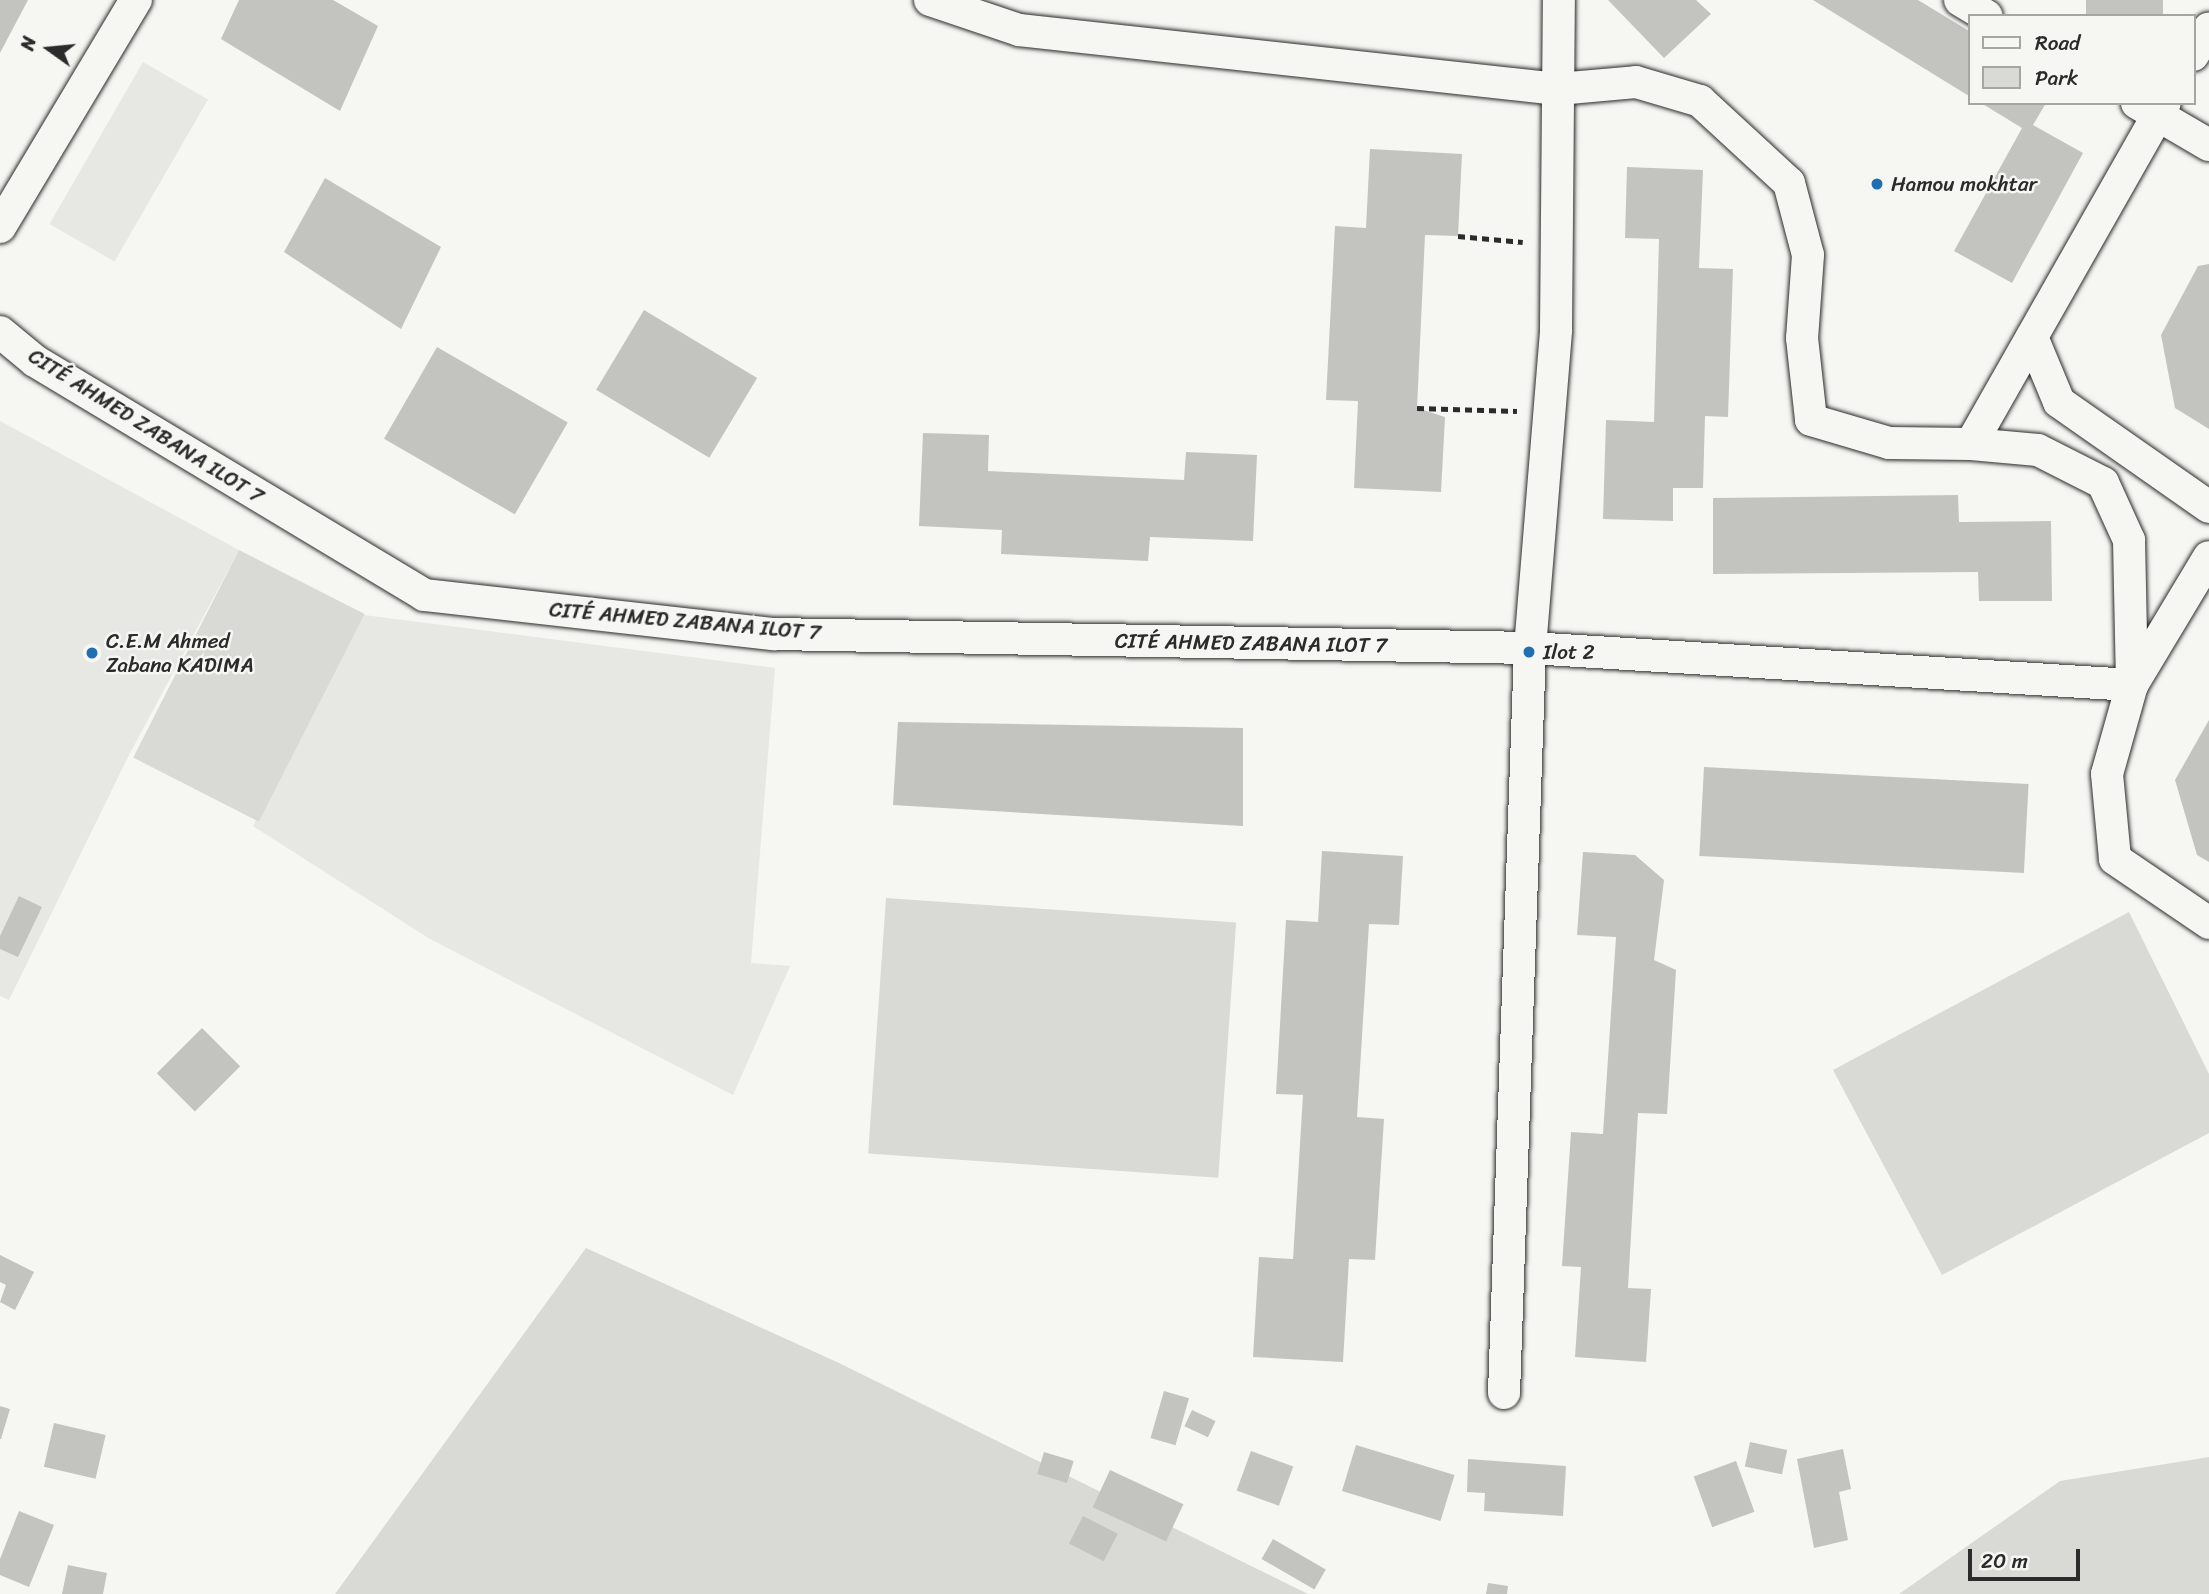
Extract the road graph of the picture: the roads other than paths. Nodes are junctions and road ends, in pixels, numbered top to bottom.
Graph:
1 (136, 0) edge
2 (930, 0) edge
3 (1559, 0) edge
4 (1960, 0) edge
5 (1984, 14) edge
6 (2209, 28) edge
7 (2195, 52) edge
8 (1558, 89) junction
9 (2153, 107) edge
10 (2209, 145) edge
11 (0, 228) edge
12 (0, 331) edge
13 (2032, 337) junction
14 (1971, 444) junction
15 (2209, 507) edge
16 (2209, 557) edge
17 (1530, 648) junction
18 (2132, 685) junction
19 (2209, 923) edge
20 (1504, 1393) dead end

1 - 11 street
2 - 8 street
3 - 8 street
4 - 5 street
6 - 7 street
8 - 14 street
8 - 17 street
9 - 10 street
9 - 13 street
12 - 17 street, CITÉ AHMED ZABANA ILOT 7
13 - 14 street
13 - 15 street
14 - 18 street
16 - 18 street
17 - 18 street, CITÉ AHMED ZABANA ILOT 7
17 - 20 street
18 - 19 street

